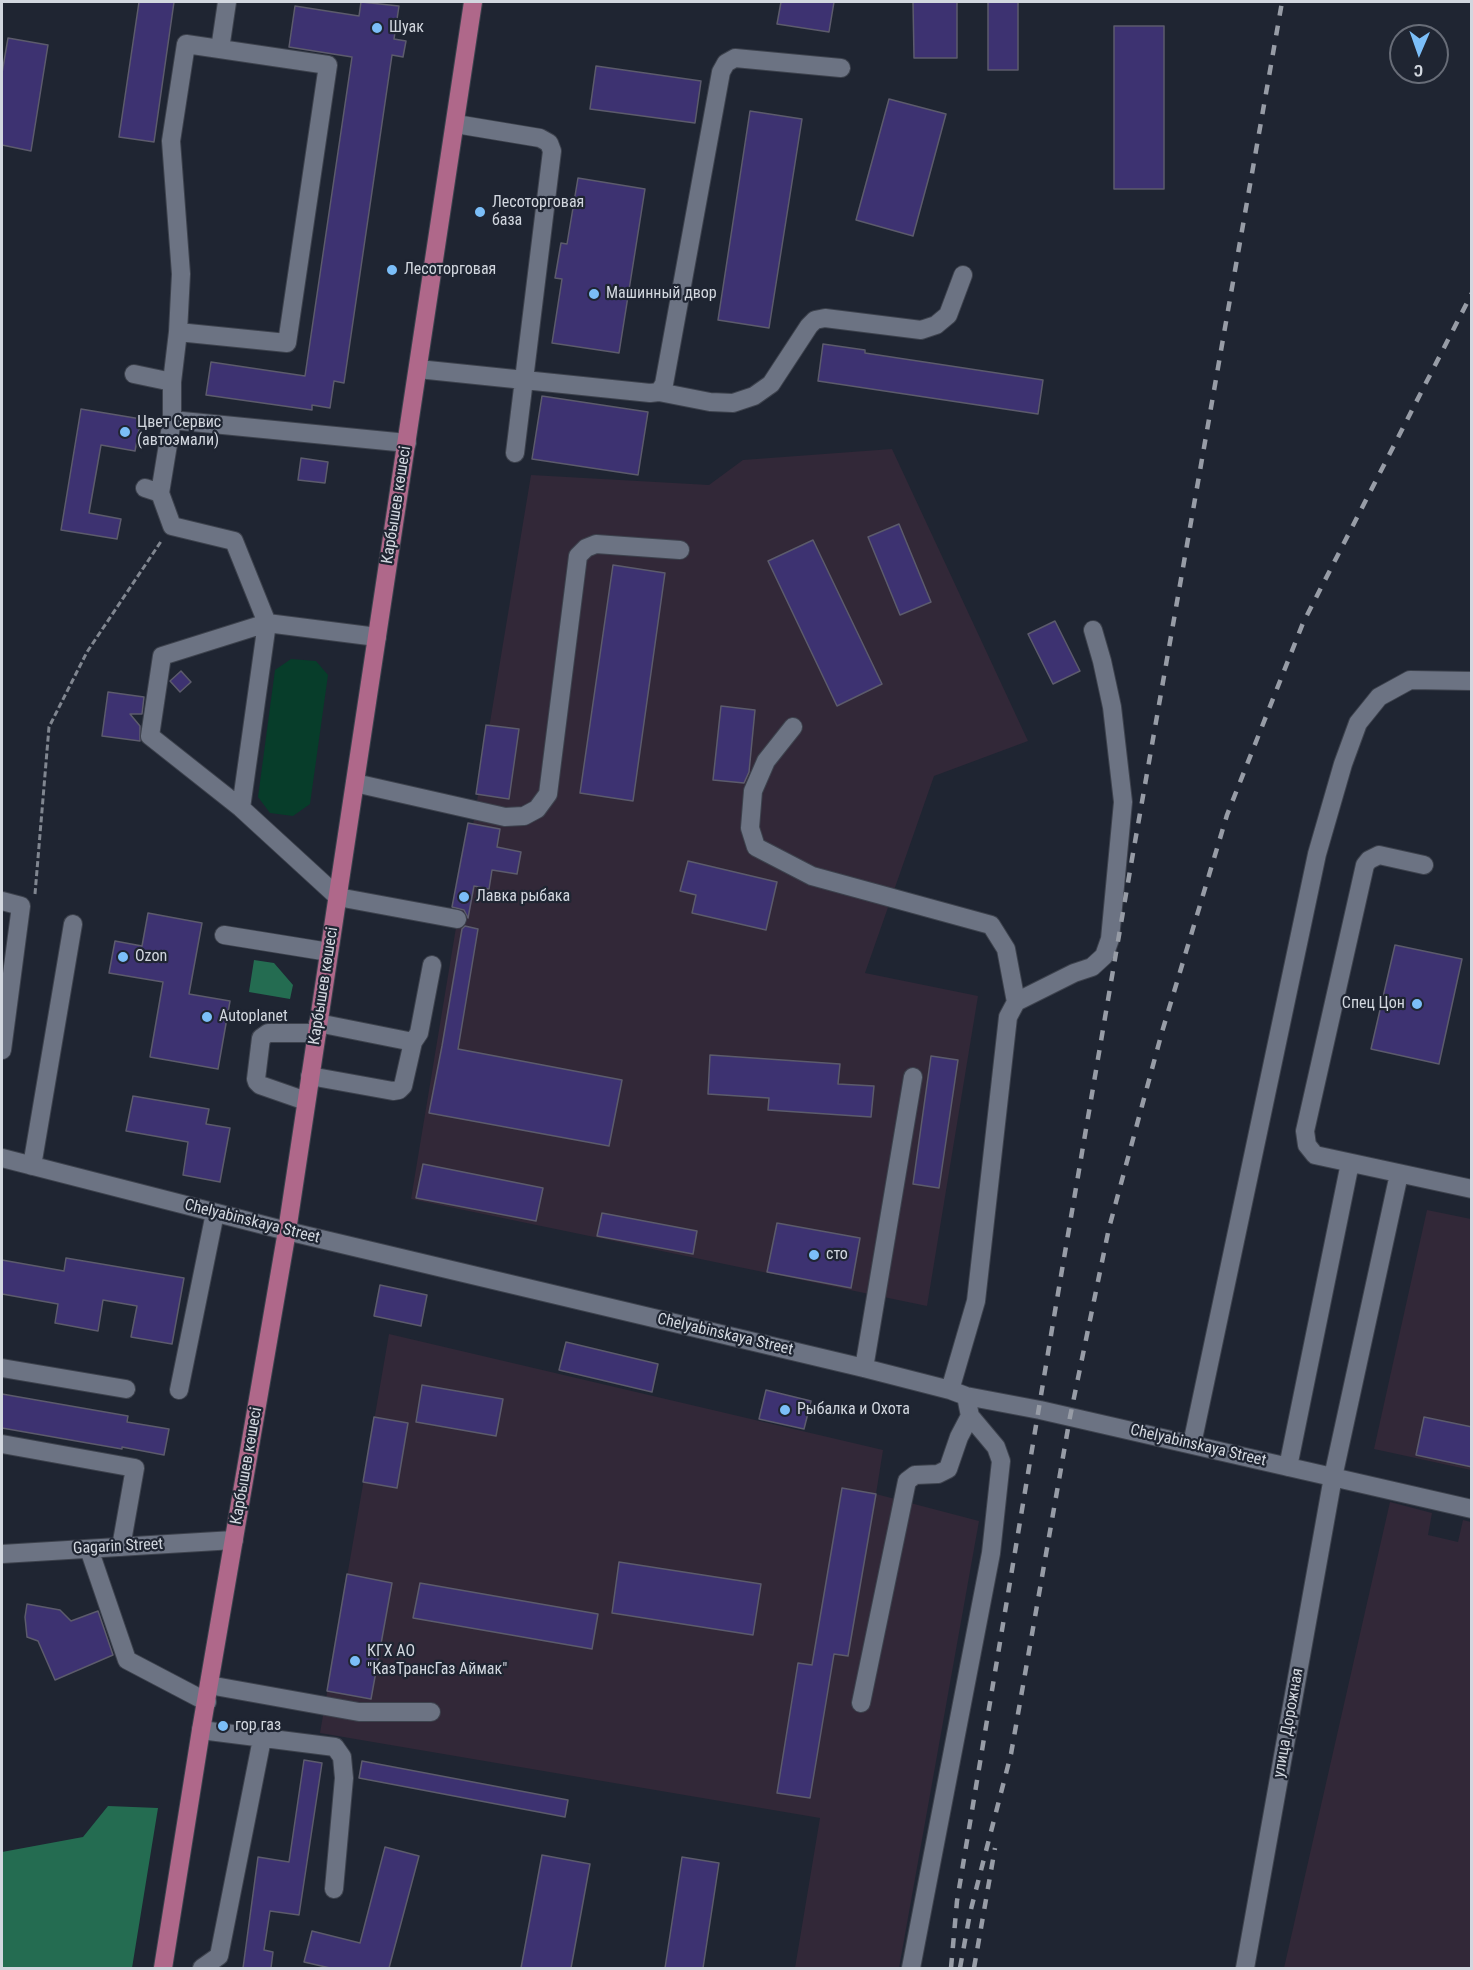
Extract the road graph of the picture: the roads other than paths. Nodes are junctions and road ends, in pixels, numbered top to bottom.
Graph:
1 (227, 2) edge
2 (473, 2) edge
3 (220, 49) junction
4 (841, 68) dead end
5 (456, 124) junction
6 (963, 274) dead end
7 (178, 332) junction
8 (418, 369) junction
9 (134, 374) dead end
10 (523, 381) junction
11 (172, 382) junction
12 (659, 392) junction
13 (172, 420) junction
14 (407, 443) junction
15 (515, 453) dead end
16 (680, 550) dead end
17 (267, 623) junction
18 (1093, 630) dead end
19 (377, 637) junction
20 (1472, 681) edge
21 (794, 727) dead end
22 (355, 783) junction
23 (241, 808) junction
24 (1424, 865) dead end
25 (338, 897) junction
26 (2, 901) edge
27 (458, 919) dead end
28 (73, 924) dead end
29 (224, 936) dead end
30 (329, 952) junction
31 (432, 965) dead end
32 (1016, 1002) junction
33 (317, 1028) junction
34 (413, 1042) junction
35 (2, 1050) edge
36 (310, 1076) junction
37 (913, 1077) dead end
38 (306, 1101) junction
39 (2, 1158) edge
40 (1350, 1164) junction
41 (32, 1166) junction
42 (1399, 1174) junction
43 (1472, 1189) edge
44 (215, 1213) junction
45 (287, 1231) junction
46 (2, 1368) edge
47 (864, 1368) junction
48 (126, 1389) dead end
49 (179, 1390) dead end
50 (958, 1393) junction
51 (970, 1416) junction
52 (2, 1444) edge
53 (1192, 1444) junction
54 (1288, 1467) junction
55 (1333, 1477) junction
56 (1472, 1509) edge
57 (234, 1540) junction
58 (121, 1547) junction
59 (89, 1549) junction
60 (2, 1554) edge
61 (208, 1693) junction
62 (861, 1703) dead end
63 (431, 1712) dead end
64 (201, 1730) junction
65 (262, 1739) junction
66 (334, 1889) dead end
67 (163, 1968) edge
68 (202, 1968) edge
69 (911, 1968) edge
70 (1245, 1968) edge

1 - 3 street
2 - 5 main road, Карбышев көшесі
3 - 7 street
3 - 7 street
4 - 12 street
5 - 8 main road, Карбышев көшесі
5 - 10 street
6 - 12 street
7 - 11 street
8 - 10 street
8 - 14 main road, Карбышев көшесі
9 - 11 street
10 - 12 street
10 - 15 street
11 - 13 street
13 - 14 street
13 - 17 street
14 - 19 main road, Карбышев көшесі
16 - 22 street
17 - 19 street
17 - 23 street
17 - 23 street
18 - 32 street
19 - 22 main road, Карбышев көшесі
20 - 53 street
21 - 32 street
22 - 25 main road, Карбышев көшесі
23 - 25 street
24 - 40 street
25 - 27 street
25 - 30 main road, Карбышев көшесі
26 - 35 street
28 - 41 street
29 - 30 street
30 - 33 main road, Карбышев көшесі
31 - 34 street
32 - 50 street
33 - 34 street
33 - 36 main road, Карбышев көшесі
33 - 38 street
34 - 36 street
36 - 38 main road, Карбышев көшесі
37 - 47 street
38 - 45 main road, Карбышев көшесі
39 - 41 street, Chelyabinskaya Street
40 - 42 street
40 - 54 street
41 - 44 street, Chelyabinskaya Street
42 - 43 street
42 - 55 street, улица Дорожная
44 - 45 street, Chelyabinskaya Street
44 - 49 street
45 - 47 street, Chelyabinskaya Street
45 - 57 main road, Карбышев көшесі
46 - 48 street
47 - 50 street, Chelyabinskaya Street
50 - 51 street
50 - 53 street, Chelyabinskaya Street
51 - 62 street
51 - 69 street
52 - 58 street
53 - 54 street, Chelyabinskaya Street
54 - 55 street, Chelyabinskaya Street
55 - 56 street, Chelyabinskaya Street
55 - 70 street, улица Дорожная
57 - 58 street, Gagarin Street
57 - 61 main road, Карбышев көшесі
58 - 59 street, Gagarin Street
59 - 60 street, Gagarin Street
59 - 61 street
61 - 63 street
61 - 64 main road, Карбышев көшесі
64 - 65 street
64 - 67 main road, Карбышев көшесі
65 - 66 street
65 - 68 street

